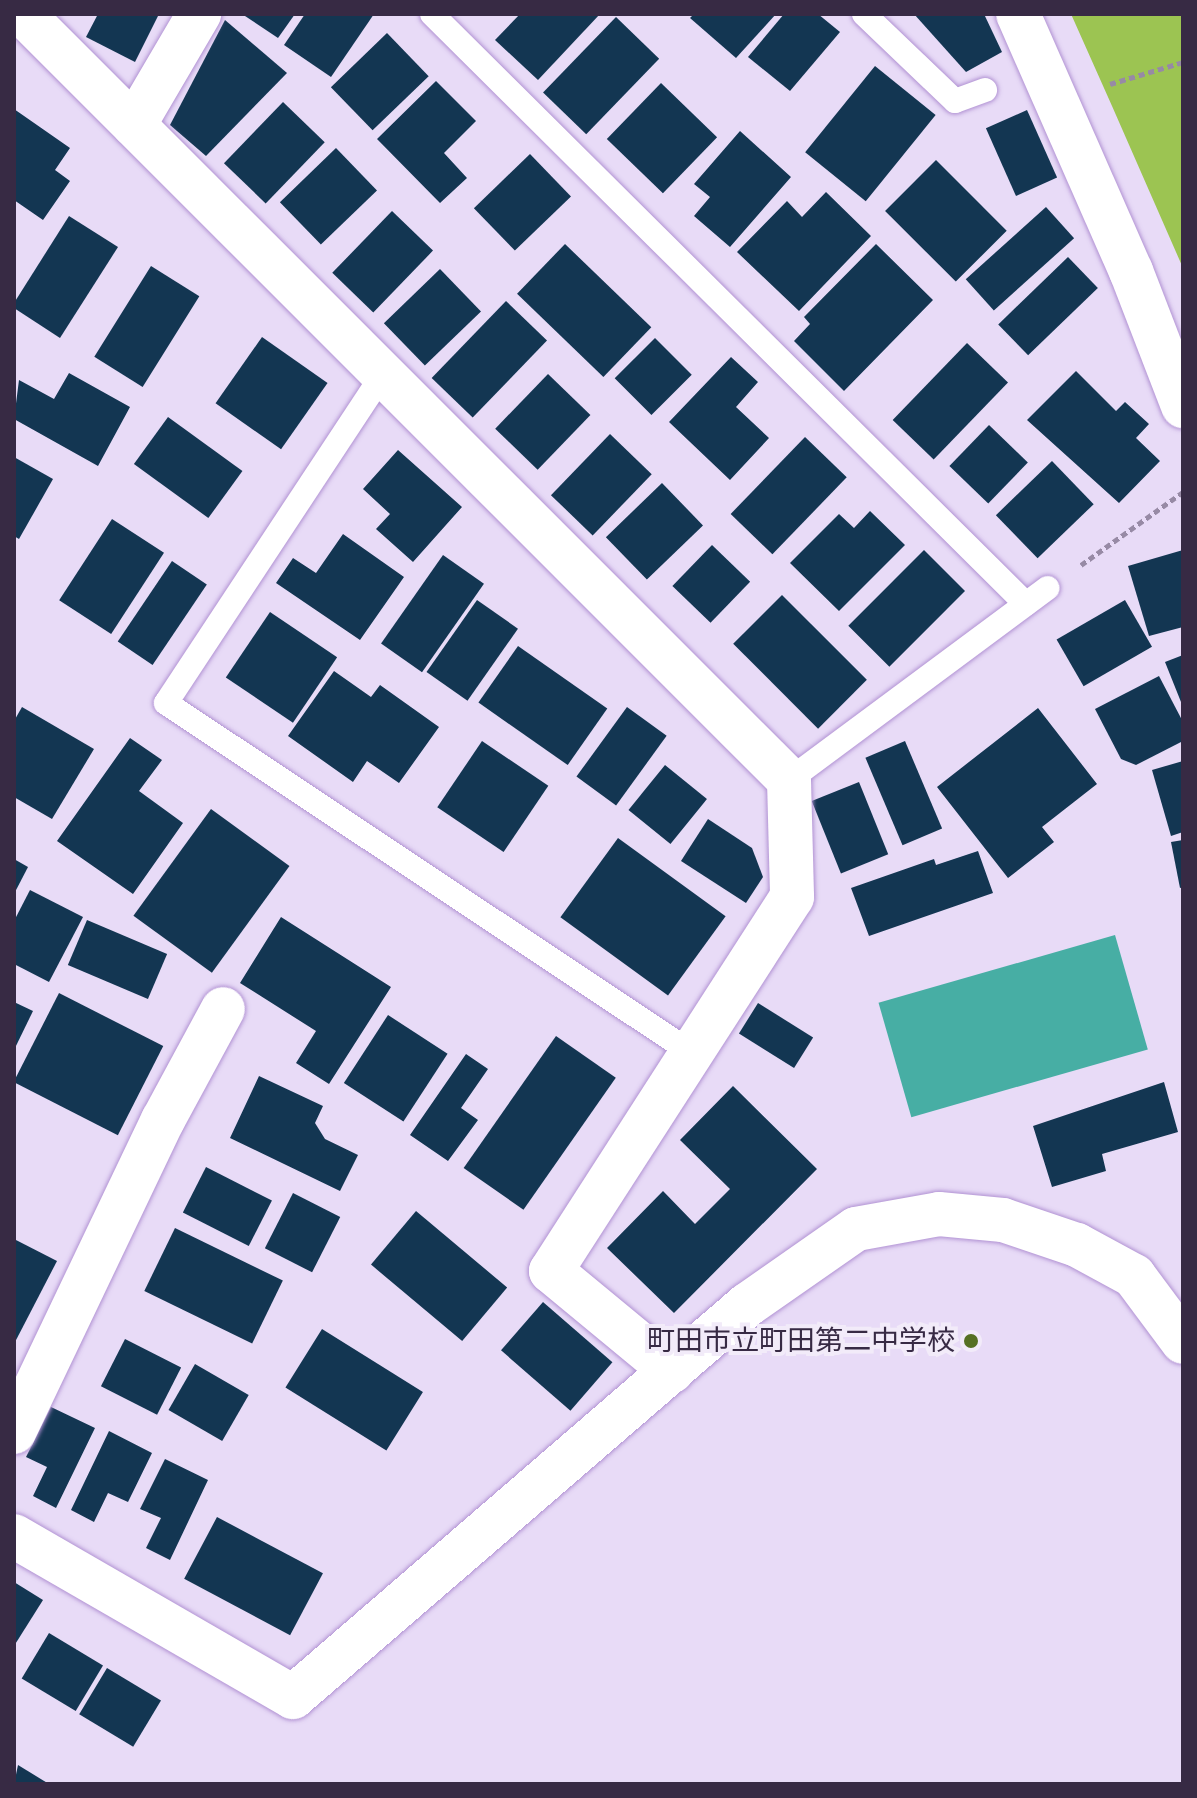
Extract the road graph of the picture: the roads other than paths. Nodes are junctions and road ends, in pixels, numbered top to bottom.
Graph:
1 (23, 14) edge
2 (199, 14) edge
3 (432, 14) edge
4 (864, 14) edge
5 (1018, 14) edge
6 (985, 90) dead end
7 (134, 125) junction
8 (383, 374) junction
9 (1183, 406) edge
10 (1048, 588) road end
11 (1026, 604) junction
12 (789, 780) junction
13 (223, 1009) dead end
14 (692, 1053) junction
15 (1183, 1342) edge
16 (672, 1371) junction
17 (14, 1432) edge
18 (14, 1536) edge

1 - 7 street
2 - 7 street
3 - 11 lane
4 - 6 lane
5 - 9 street
7 - 8 street
8 - 12 street
8 - 14 lane
10 - 11 lane
11 - 12 lane
12 - 14 street
13 - 17 street
14 - 16 street
15 - 16 street
16 - 18 street

